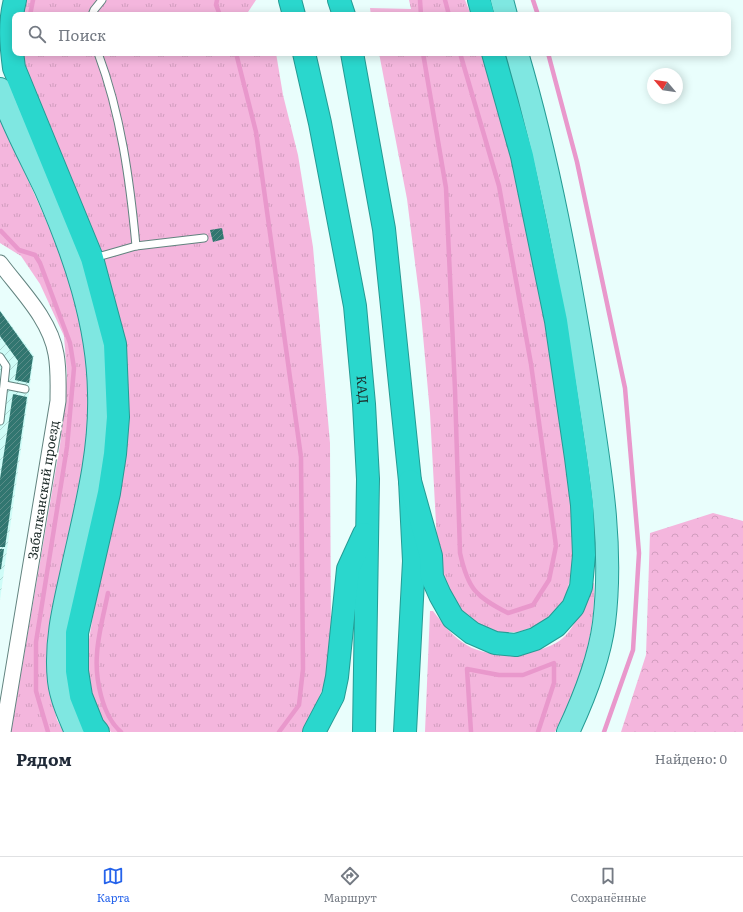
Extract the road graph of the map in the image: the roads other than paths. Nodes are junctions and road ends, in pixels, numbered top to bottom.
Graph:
1 (16, 0) edge
2 (102, 0) edge
3 (290, 0) edge
4 (339, 0) edge
5 (479, 0) edge
6 (502, 0) edge
7 (13, 12) edge
8 (93, 12) edge
9 (293, 12) edge
10 (343, 12) edge
11 (482, 12) edge
12 (505, 12) edge
13 (12, 20) edge
14 (12, 54) edge
15 (12, 56) edge
16 (99, 56) edge
17 (305, 56) edge
18 (353, 56) edge
19 (494, 56) edge
20 (518, 56) edge
21 (0, 89) edge
22 (204, 238) dead end
23 (136, 246) junction
24 (92, 258) junction
25 (0, 263) edge
26 (0, 357) edge
27 (5, 386) junction
28 (25, 389) dead end
29 (0, 421) edge
30 (410, 481) junction
31 (368, 526) junction
32 (3, 732) edge
33 (76, 732) edge
34 (98, 732) edge
35 (314, 732) edge
36 (364, 732) edge
37 (405, 732) edge
38 (568, 732) edge

1 - 7 highway
2 - 8 lane
3 - 9 highway
4 - 10 highway
5 - 11 highway
6 - 12 main road
13 - 14 highway
15 - 24 highway
16 - 23 lane
17 - 31 highway, КАД
18 - 30 highway
19 - 30 highway
20 - 38 main road
21 - 33 main road
22 - 23 lane
23 - 24 lane
24 - 34 highway
25 - 32 street, Забалканский проезд
26 - 27 lane
27 - 28 lane
27 - 29 lane
30 - 37 highway
31 - 35 highway
31 - 36 highway, КАД

